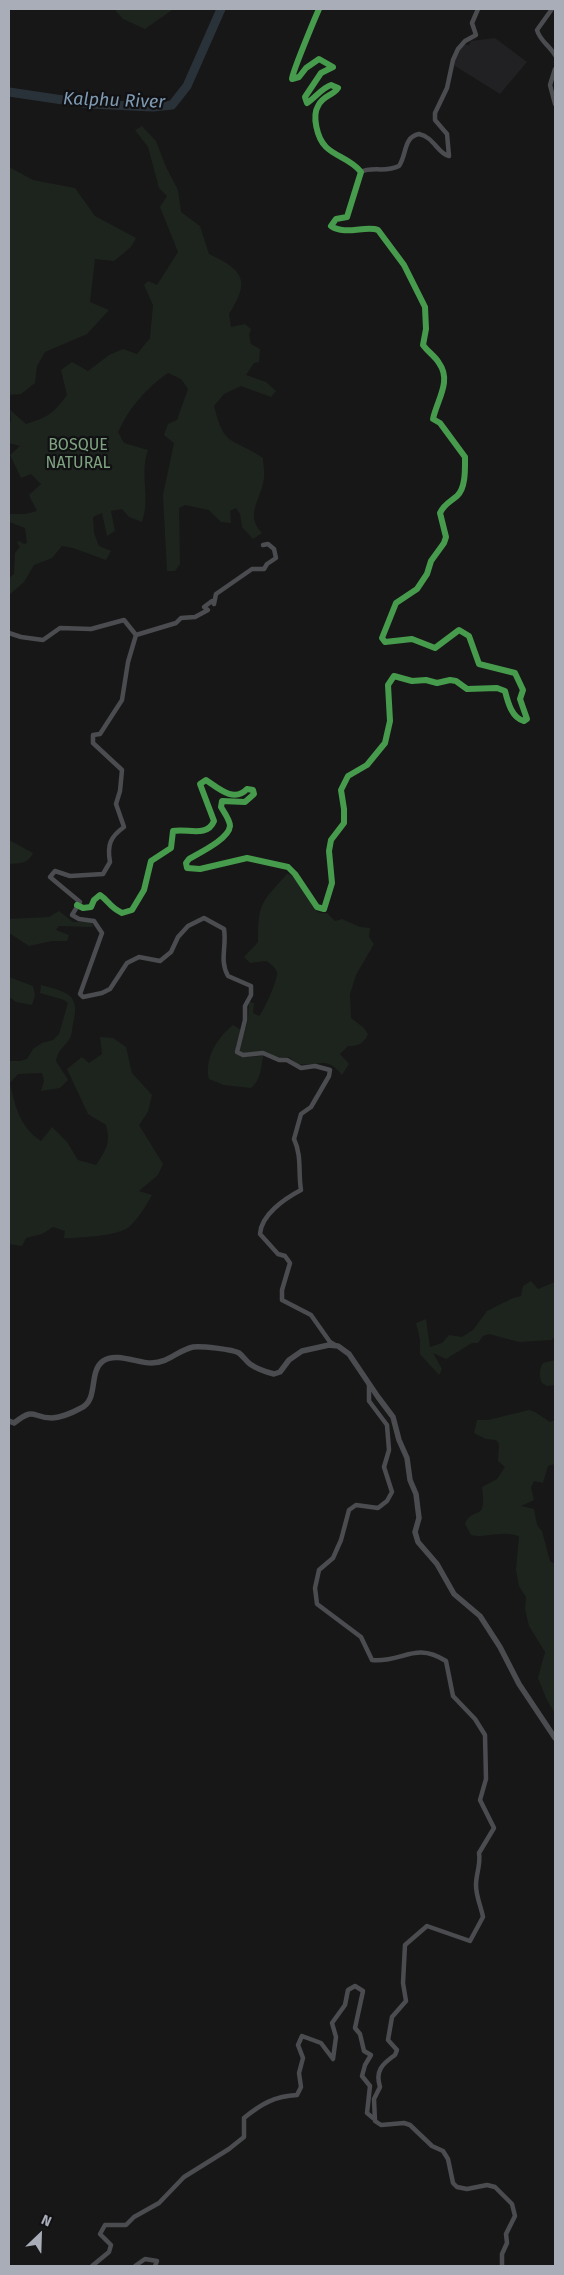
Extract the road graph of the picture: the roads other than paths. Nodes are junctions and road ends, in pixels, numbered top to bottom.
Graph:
1 (319, 9) edge
2 (478, 9) edge
3 (552, 9) edge
4 (555, 55) edge
5 (555, 69) edge
6 (555, 104) edge
7 (361, 172) junction
8 (263, 545) dead end
9 (9, 634) edge
10 (136, 635) junction
11 (78, 905) junction
12 (338, 1346) junction
13 (369, 1383) junction
14 (9, 1421) edge
15 (555, 1738) edge
16 (373, 2118) junction
17 (92, 2266) edge
18 (136, 2266) edge
19 (155, 2266) edge
20 (502, 2266) edge

1 - 7 street
2 - 7 street
3 - 4 street
5 - 6 street
7 - 11 street
8 - 10 street
9 - 10 street
10 - 11 street
11 - 12 street
12 - 13 street
12 - 14 street
13 - 15 street
13 - 16 street
16 - 17 street
16 - 20 street
18 - 19 street

